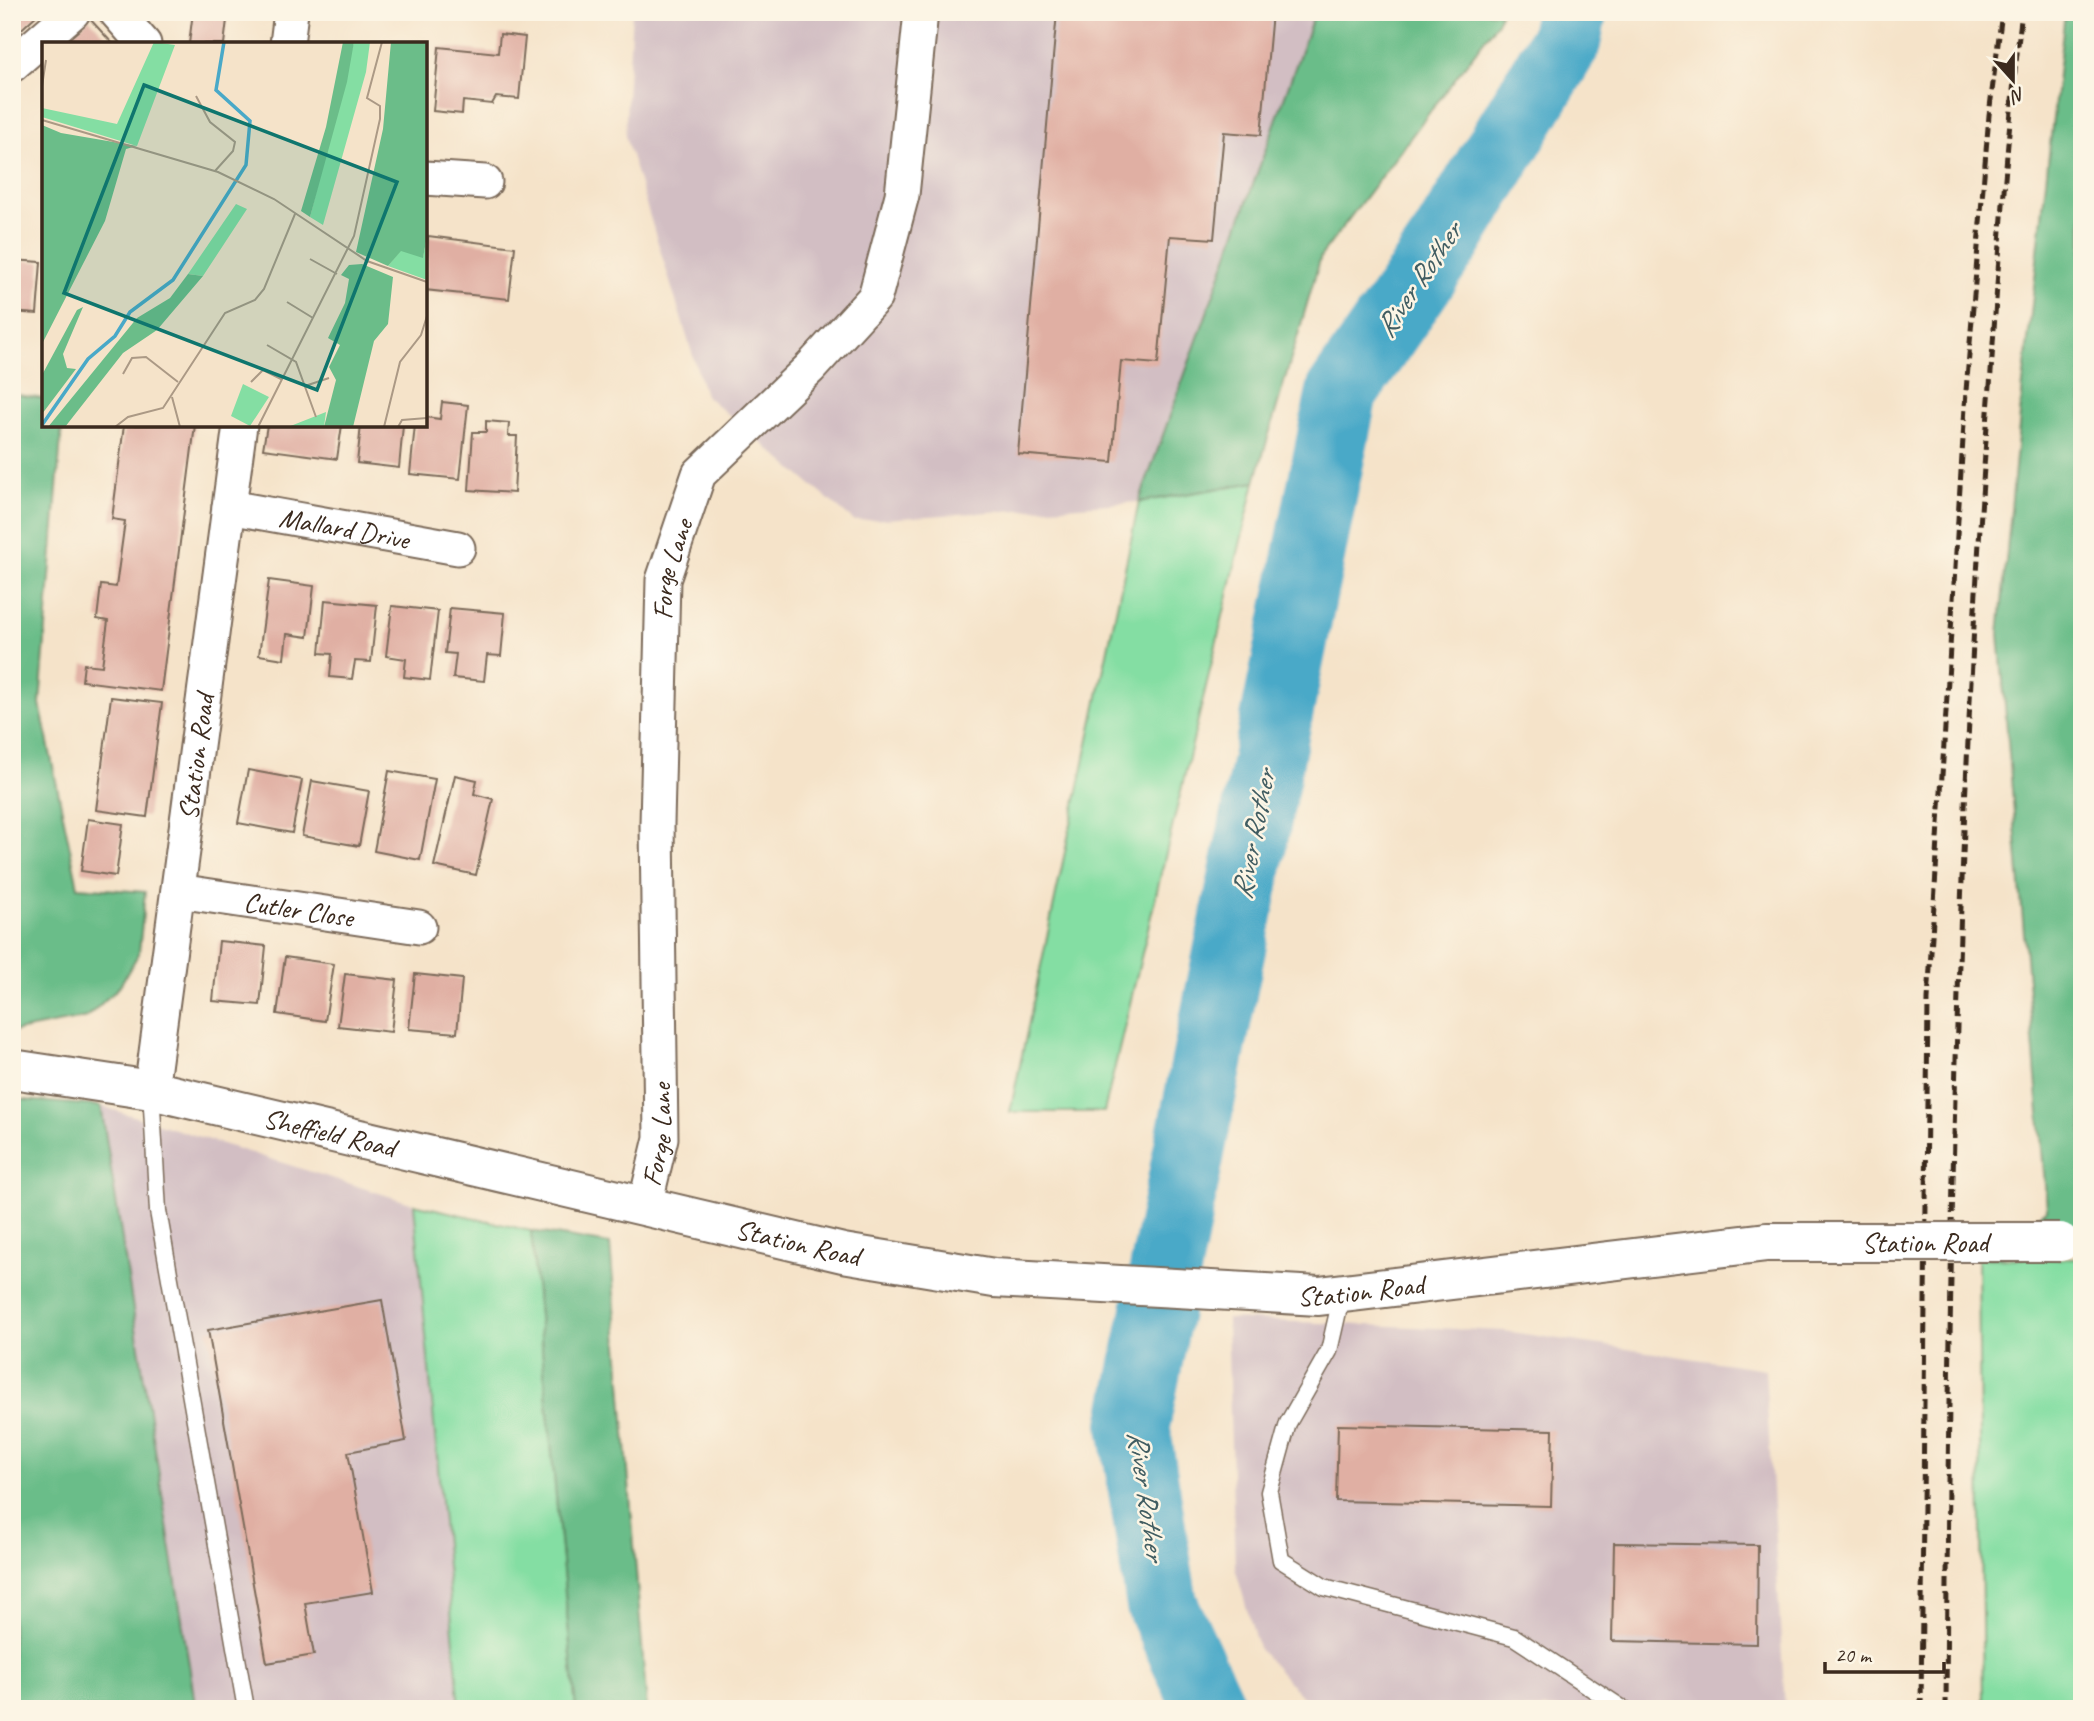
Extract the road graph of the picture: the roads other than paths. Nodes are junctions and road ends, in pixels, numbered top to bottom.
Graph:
1 (73, 12) edge
2 (116, 12) edge
3 (291, 12) edge
4 (921, 12) edge
5 (142, 42) edge
6 (287, 42) edge
7 (12, 65) edge
8 (427, 178) edge
9 (485, 182) dead end
10 (240, 427) edge
11 (229, 507) junction
12 (458, 548) dead end
13 (178, 891) junction
14 (419, 927) dead end
15 (12, 1069) edge
16 (151, 1090) junction
17 (645, 1205) junction
18 (2071, 1242) edge
19 (1342, 1293) junction
20 (246, 1709) edge
21 (1623, 1709) edge

1 - 7 street
2 - 5 street
3 - 6 street
4 - 17 street, Forge Lane
8 - 9 street
10 - 11 street, Station Road
11 - 12 street, Mallard Drive
11 - 13 street, Station Road
13 - 14 street, Cutler Close
13 - 16 street, Station Road
15 - 16 main road, Sheffield Road
16 - 17 main road, Sheffield Road
16 - 20 lane
17 - 19 main road, Station Road
18 - 19 main road, Station Road, bridge
19 - 21 lane

